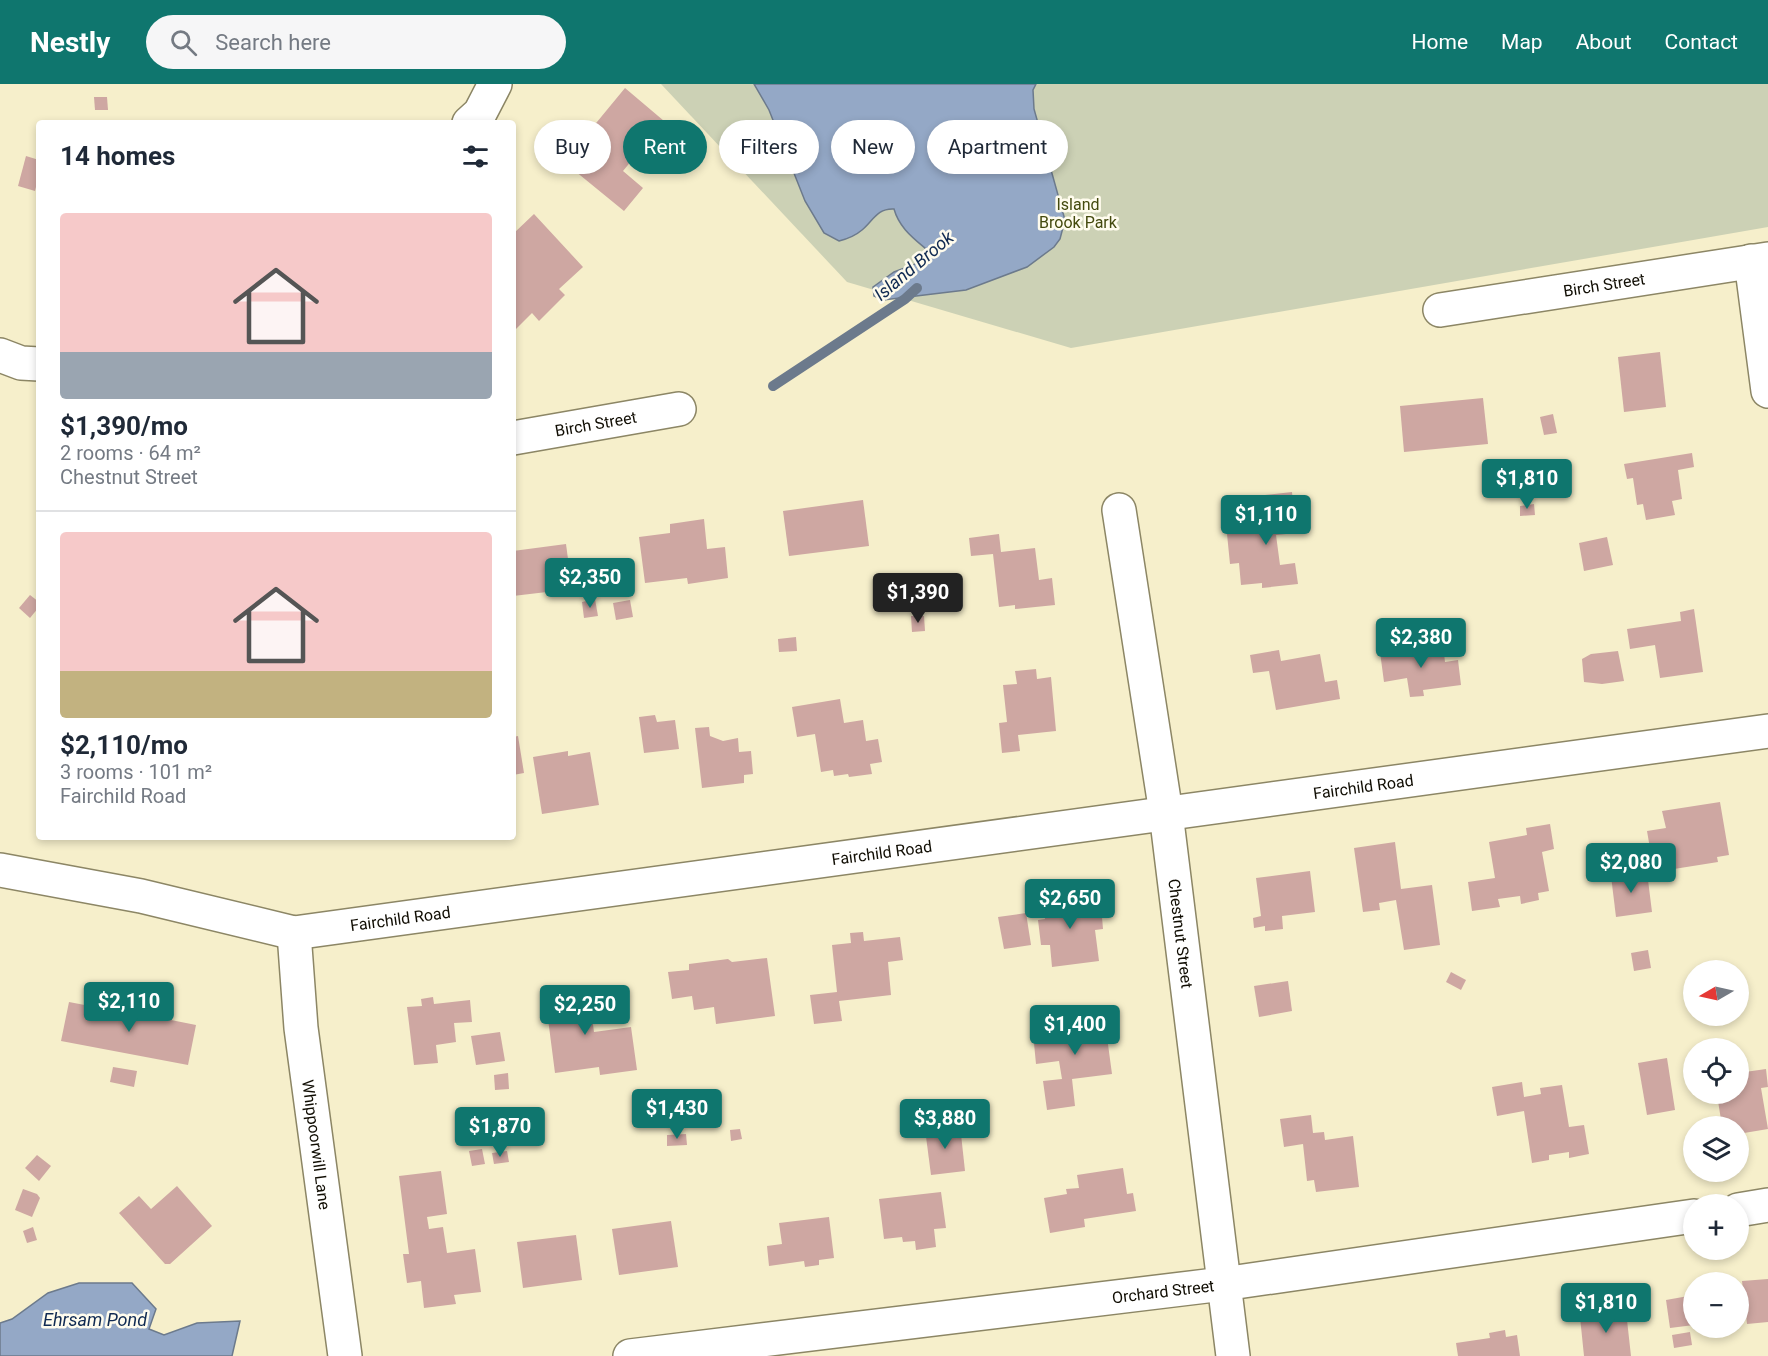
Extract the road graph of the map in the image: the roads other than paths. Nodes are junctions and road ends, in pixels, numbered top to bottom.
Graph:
1 (495, 84) edge
2 (472, 120) edge
3 (1759, 260) edge
4 (1440, 309) dead end
5 (0, 355) edge
6 (36, 364) edge
7 (1768, 391) edge
8 (679, 409) dead end
9 (516, 437) edge
10 (1119, 510) dead end
11 (1768, 731) edge
12 (1166, 813) junction
13 (0, 870) edge
14 (294, 933) junction
15 (1768, 1205) edge
16 (1749, 1208) edge
17 (1683, 1218) edge
18 (1223, 1284) junction
19 (345, 1356) edge
20 (630, 1356) edge
21 (1233, 1356) edge

1 - 2 street
3 - 4 street, Birch Street
3 - 7 street
5 - 6 street
8 - 9 street, Birch Street
10 - 12 street, Chestnut Street
11 - 12 street, Fairchild Road
12 - 14 street, Fairchild Road
12 - 18 street, Chestnut Street
13 - 14 street, Fairchild Road
14 - 19 street, Whippoorwill Lane
15 - 16 street
17 - 18 street, Orchard Street
18 - 20 street, Orchard Street
18 - 21 street, Chestnut Street

